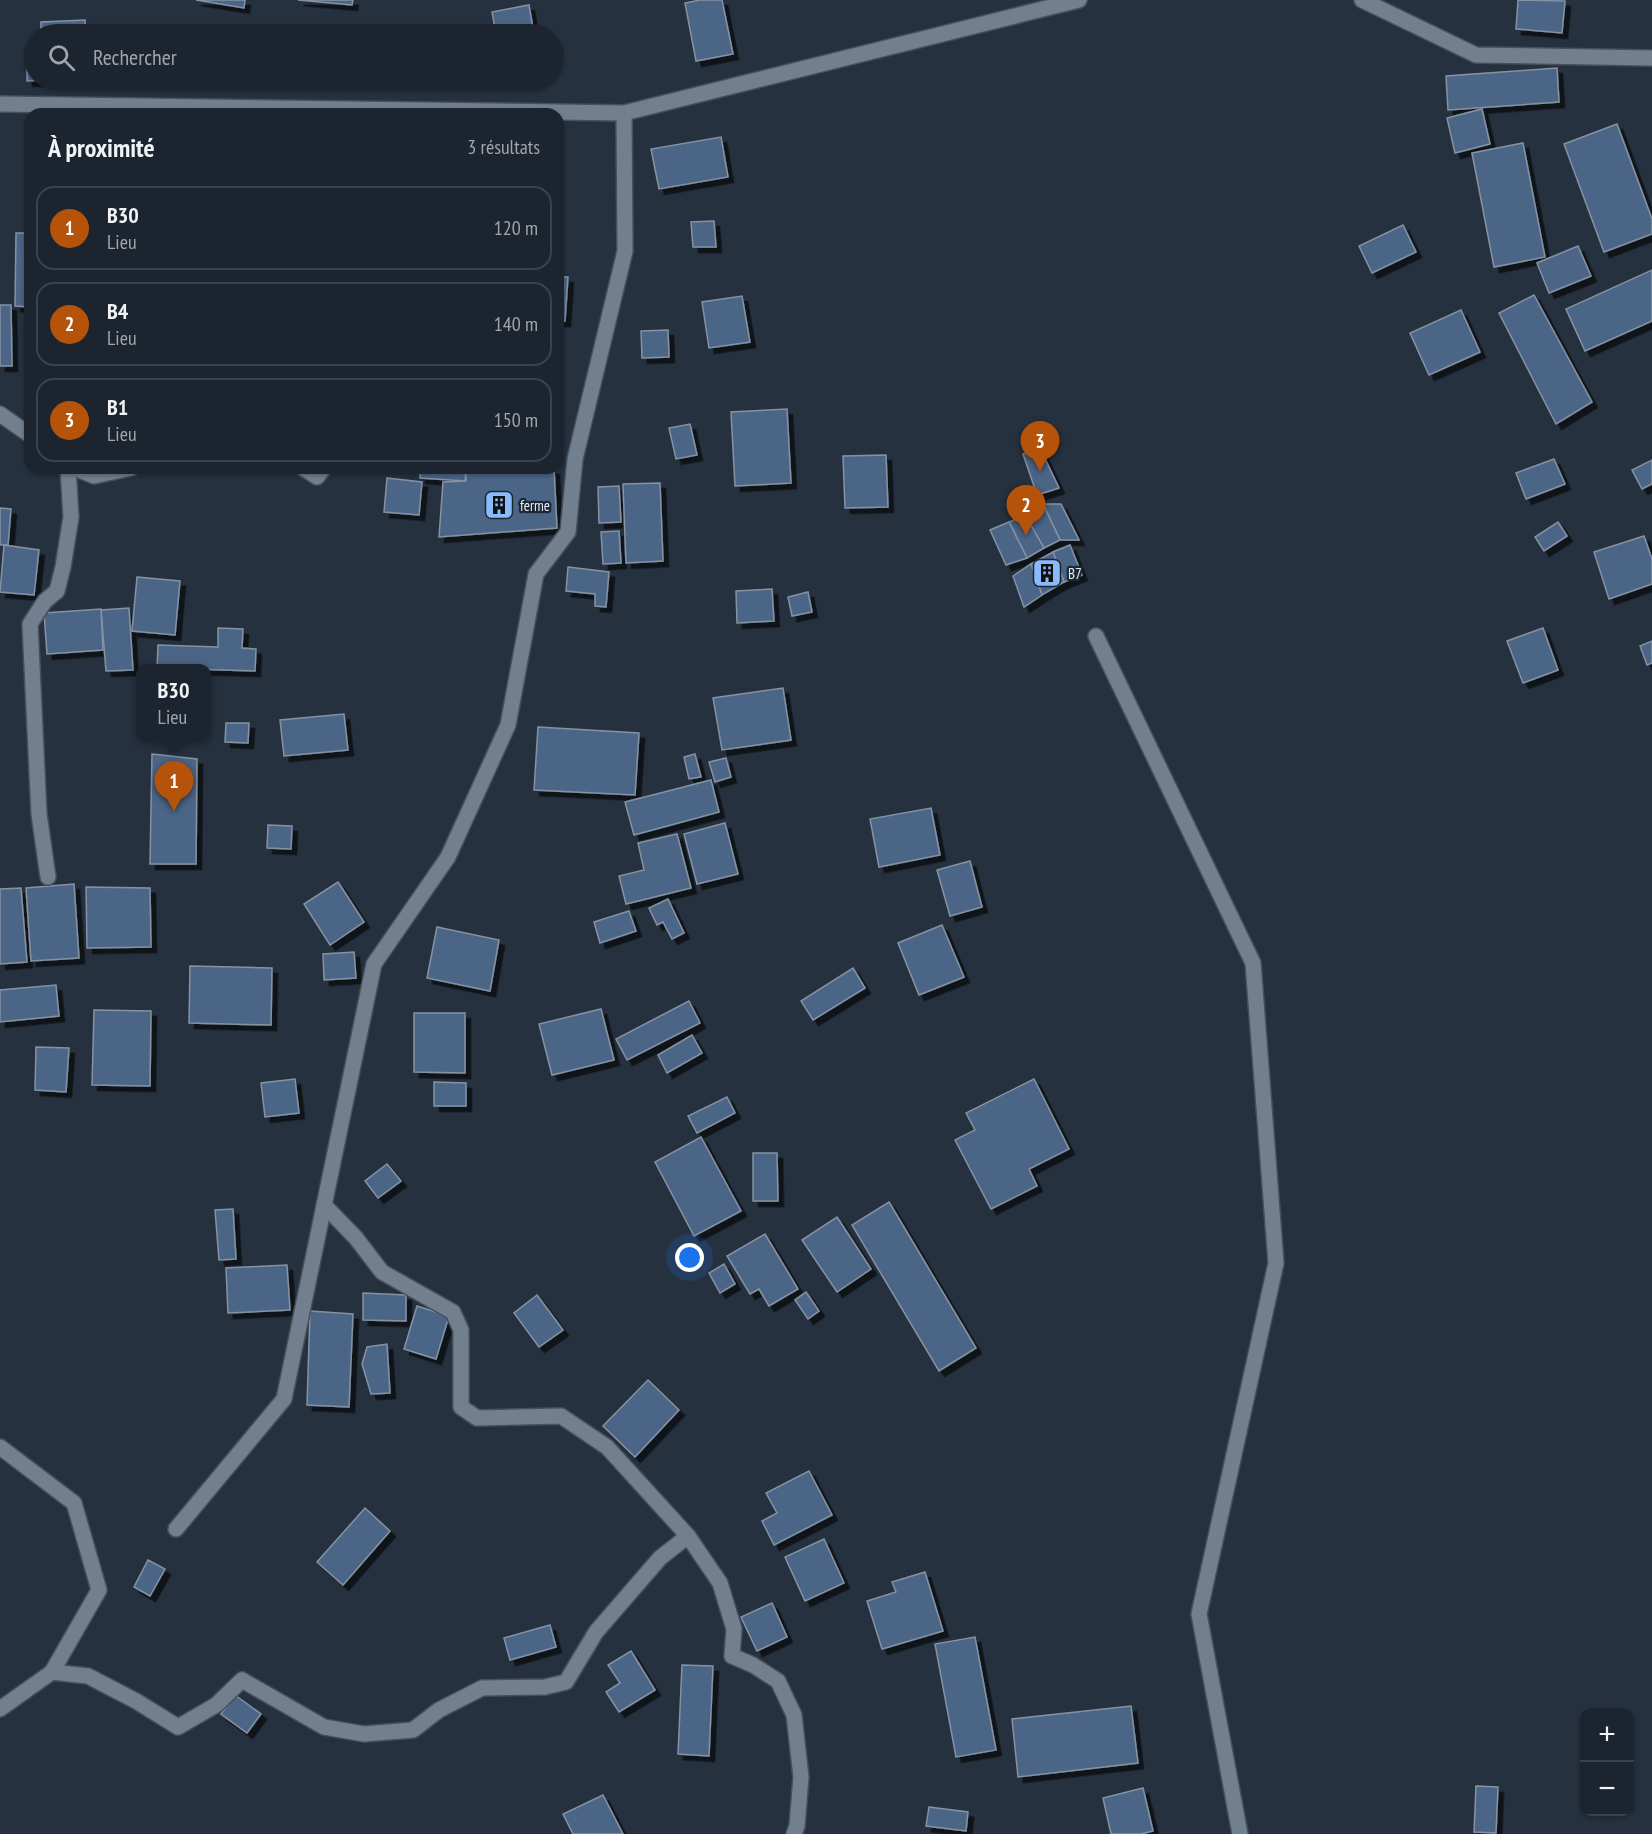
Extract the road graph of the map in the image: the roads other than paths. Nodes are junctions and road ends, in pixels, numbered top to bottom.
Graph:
1 (1079, 0) edge
2 (1362, 0) edge
3 (1652, 58) edge
4 (0, 104) edge
5 (201, 108) edge
6 (564, 112) edge
7 (624, 112) junction
8 (0, 414) edge
9 (24, 431) edge
10 (68, 474) edge
11 (1096, 636) dead end
12 (48, 877) dead end
13 (324, 1205) junction
14 (0, 1447) edge
15 (176, 1529) dead end
16 (688, 1536) junction
17 (52, 1672) junction
18 (0, 1709) edge
19 (794, 1834) edge
20 (1240, 1834) edge

1 - 7 street
2 - 3 street
4 - 5 street
6 - 7 street
7 - 13 street
8 - 9 street
10 - 12 street
11 - 20 street
13 - 15 street
13 - 16 street
14 - 17 street
16 - 17 street
16 - 19 street
17 - 18 street

